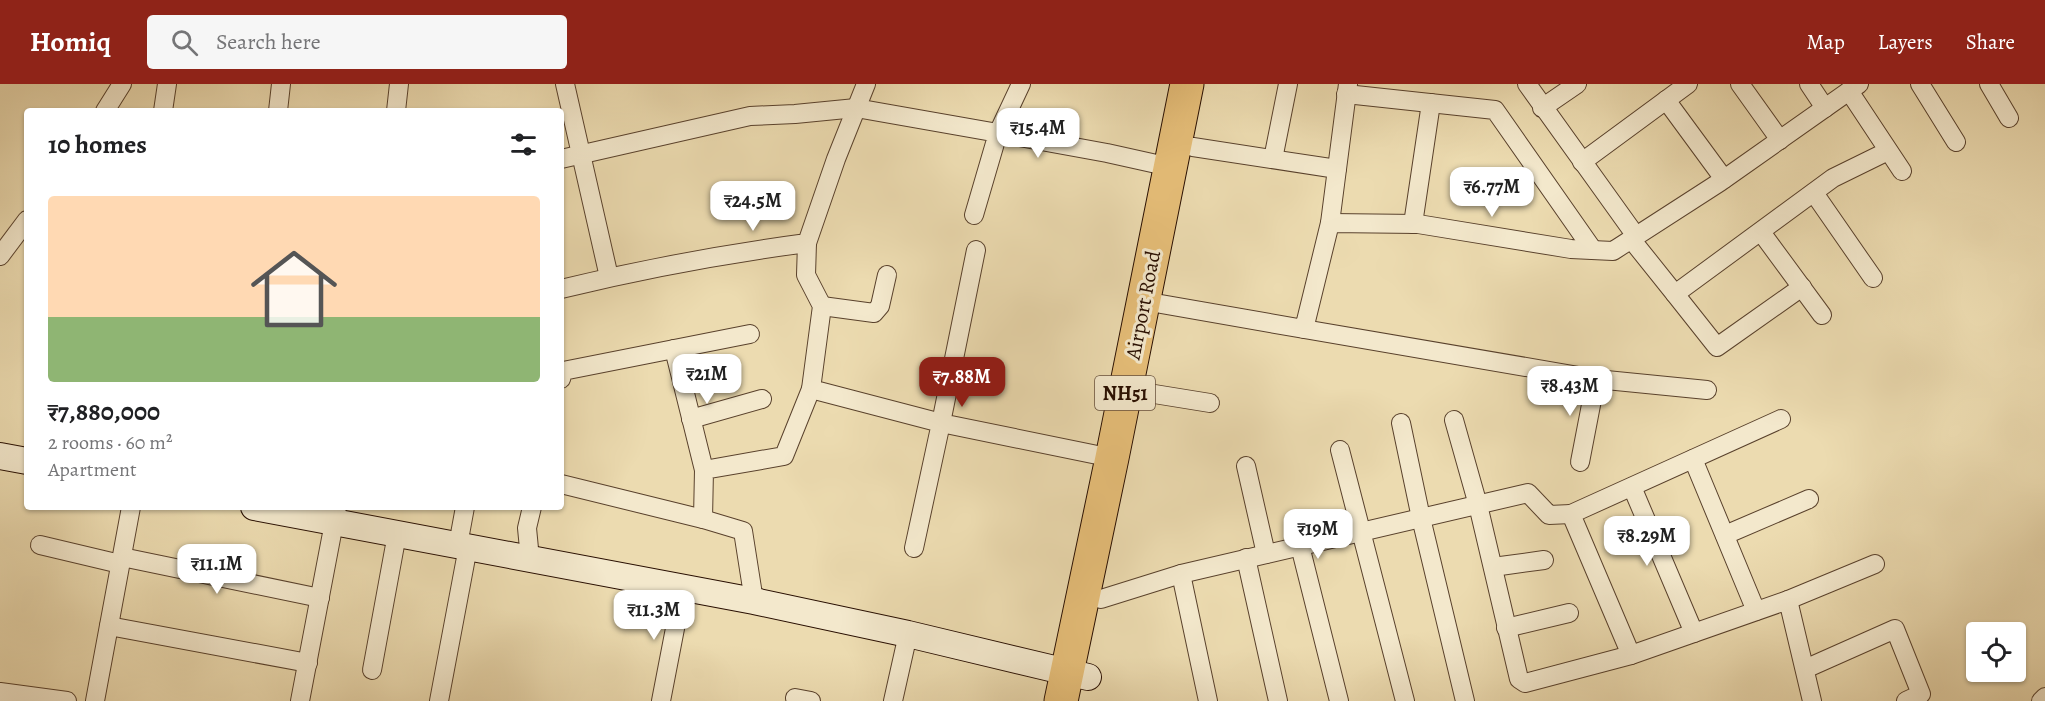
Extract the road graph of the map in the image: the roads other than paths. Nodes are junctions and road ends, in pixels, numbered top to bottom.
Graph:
1 (122, 84) edge
2 (167, 84) edge
3 (281, 84) edge
4 (399, 84) edge
5 (566, 84) edge
6 (866, 84) edge
7 (1021, 84) edge
8 (1186, 84) edge
9 (1205, 84) edge
10 (1288, 84) edge
11 (1527, 84) edge
12 (1577, 84) edge
13 (1688, 84) edge
14 (1740, 84) edge
15 (1809, 84) edge
16 (1920, 84) edge
17 (1989, 84) edge
18 (1854, 88) edge
19 (1347, 89) edge
20 (1666, 100) junction
21 (1431, 103) junction
22 (107, 108) edge
23 (163, 108) edge
24 (278, 108) edge
25 (396, 108) edge
26 (856, 108) junction
27 (1542, 108) junction
28 (1825, 108) junction
29 (2009, 118) dead end
30 (998, 133) junction
31 (1780, 140) junction
32 (1956, 142) dead end
33 (1888, 151) junction
34 (581, 154) junction
35 (1181, 157) junction
36 (564, 158) edge
37 (1273, 159) junction
38 (1582, 162) junction
39 (1337, 169) junction
40 (1902, 171) dead end
41 (1724, 179) junction
42 (1814, 193) junction
43 (974, 215) dead end
44 (1330, 223) junction
45 (24, 224) edge
46 (1413, 224) junction
47 (1761, 232) junction
48 (1633, 238) junction
49 (807, 243) junction
50 (976, 250) dead end
51 (1593, 250) junction
52 (0, 256) edge
53 (887, 275) dead end
54 (609, 277) junction
55 (1873, 278) dead end
56 (1802, 287) junction
57 (564, 288) edge
58 (1675, 294) junction
59 (1161, 304) junction
60 (822, 306) junction
61 (1822, 315) dead end
62 (1304, 329) junction
63 (750, 334) dead end
64 (674, 349) junction
65 (564, 371) edge
66 (1596, 379) junction
67 (811, 389) junction
68 (1707, 390) dead end
69 (1142, 392) junction
70 (762, 399) dead end
71 (1210, 403) dead end
72 (691, 419) junction
73 (1780, 419) dead end
74 (1454, 420) dead end
75 (941, 423) junction
76 (1401, 423) dead end
77 (1340, 450) dead end
78 (0, 456) edge
79 (1113, 458) junction
80 (1693, 459) junction
81 (24, 460) edge
82 (1580, 462) dead end
83 (1246, 466) dead end
84 (704, 470) junction
85 (564, 485) edge
86 (1632, 486) junction
87 (1809, 499) dead end
88 (1478, 505) junction
89 (130, 510) edge
90 (289, 510) edge
91 (465, 510) edge
92 (531, 510) edge
93 (336, 514) edge
94 (1571, 514) junction
95 (1420, 518) junction
96 (703, 519) junction
97 (1361, 531) junction
98 (397, 534) junction
99 (1725, 535) junction
100 (40, 545) dead end
101 (463, 546) junction
102 (1300, 546) junction
103 (914, 548) dead end
104 (1266, 554) junction
105 (1246, 558) junction
106 (530, 559) junction
107 (121, 560) junction
108 (1544, 560) dead end
109 (1875, 564) dead end
110 (1493, 567) junction
111 (1181, 574) junction
112 (683, 587) junction
113 (320, 598) junction
114 (1101, 599) junction
115 (1788, 600) junction
116 (754, 601) junction
117 (1756, 611) junction
118 (1569, 613) dead end
119 (108, 626) junction
120 (1506, 628) junction
121 (1694, 633) junction
122 (908, 634) junction
123 (1631, 655) junction
124 (308, 663) junction
125 (1804, 669) junction
126 (372, 670) dead end
127 (1074, 688) edge
128 (0, 692) edge
129 (2045, 697) edge
130 (25, 698) edge
131 (67, 701) edge
132 (94, 701) edge
133 (300, 701) edge
134 (439, 701) edge
135 (661, 701) edge
136 (893, 701) edge
137 (1208, 701) edge
138 (1278, 701) edge
139 (1339, 701) edge
140 (1405, 701) edge
141 (1465, 701) edge
142 (1812, 701) edge
143 (1906, 701) edge
144 (2042, 701) edge

1 - 22 street
2 - 23 street
3 - 24 street
4 - 25 street
5 - 34 street
6 - 26 street
7 - 30 street
8 - 35 highway, Airport Road / NH51
9 - 35 highway, Airport Road / NH51
10 - 37 street
11 - 27 street
12 - 27 street
13 - 20 street
14 - 31 street
15 - 28 street
16 - 32 street
17 - 29 street
18 - 28 street
18 - 33 street
19 - 21 street
19 - 39 street
20 - 38 street
20 - 41 street
21 - 46 street
21 - 51 street
26 - 30 street
26 - 34 street
26 - 49 street
27 - 38 street
28 - 31 street
30 - 35 street
30 - 43 street
31 - 41 street
33 - 40 street
33 - 42 street
34 - 36 street
34 - 54 street
35 - 37 street
35 - 59 highway, Airport Road / NH51
35 - 79 highway, Airport Road / NH51
37 - 39 street
38 - 48 street
39 - 44 street
41 - 48 street
42 - 47 street
42 - 55 street
44 - 46 street
44 - 62 street
45 - 52 street
46 - 51 street
47 - 56 street
47 - 58 street
48 - 51 street
48 - 58 street
49 - 54 street
49 - 60 street
50 - 75 street
53 - 60 street
54 - 57 street
56 - 58 street
56 - 61 street
59 - 62 street
59 - 69 highway, Airport Road / NH51
60 - 67 street
62 - 66 street
63 - 64 street
64 - 65 street
64 - 72 street
66 - 68 street
66 - 82 street
67 - 75 street
67 - 84 street
69 - 71 street
69 - 114 highway, Airport Road / NH51
70 - 72 street
72 - 84 street
73 - 80 street
74 - 88 street
75 - 79 street
75 - 103 street
76 - 95 street
77 - 97 street
78 - 81 street
79 - 127 highway, Airport Road / NH51
80 - 86 street
80 - 99 street
83 - 104 street
84 - 96 street
85 - 96 street
86 - 94 street
86 - 121 street
87 - 99 street
88 - 94 street
88 - 95 street
88 - 110 street
89 - 107 street
90 - 93 street
91 - 101 street
92 - 106 street
93 - 98 street
93 - 113 street
94 - 123 street
95 - 97 street
95 - 141 street
96 - 116 street
97 - 102 street
97 - 140 street
98 - 101 street
98 - 126 street
99 - 117 street
100 - 107 street
101 - 106 street
101 - 134 street
102 - 104 street
102 - 139 street
104 - 105 street
105 - 111 street
105 - 138 street
106 - 112 street
107 - 113 street
107 - 119 street
108 - 110 street
109 - 115 street
110 - 120 street
111 - 114 street
111 - 137 street
112 - 116 street
112 - 135 street
113 - 124 street
114 - 127 highway, Airport Road / NH51
115 - 117 street
115 - 125 street
116 - 122 street
117 - 121 street
118 - 120 street
119 - 124 street
119 - 132 street
120 - 123 street
121 - 123 street
122 - 127 street
122 - 136 street
124 - 133 street
125 - 142 street
125 - 143 street
128 - 130 street
129 - 144 street
130 - 131 street

